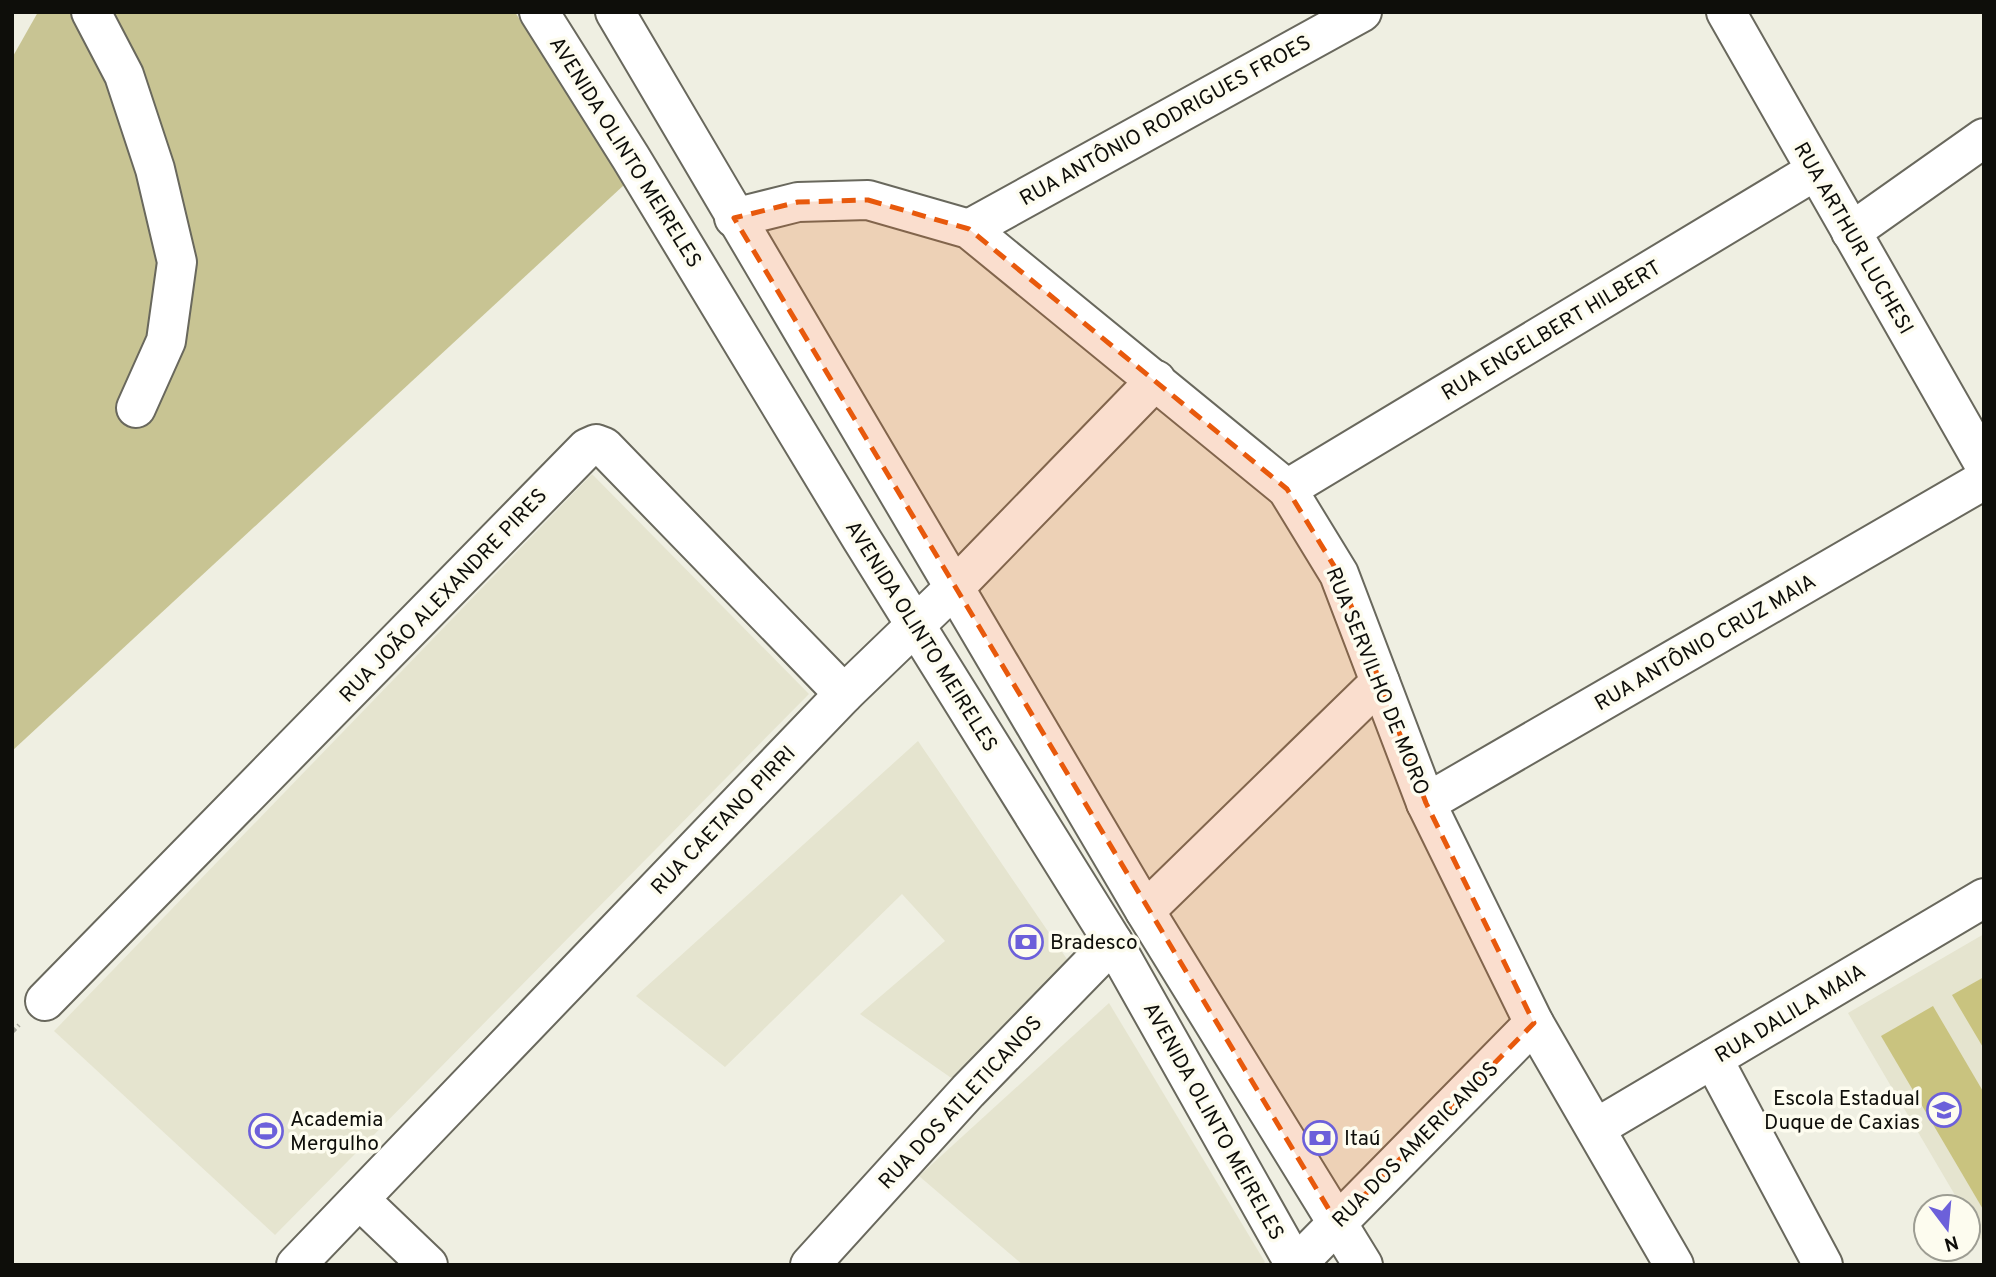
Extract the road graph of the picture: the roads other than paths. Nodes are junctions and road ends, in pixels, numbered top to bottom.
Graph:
1 (91, 12) edge
2 (539, 12) edge
3 (1362, 12) edge
4 (1726, 12) edge
5 (622, 15) edge
6 (1984, 138) edge
7 (1815, 171) junction
8 (734, 218) junction
9 (969, 229) junction
10 (1851, 232) junction
11 (1156, 380) junction
12 (136, 408) dead end
13 (1984, 464) edge
14 (1984, 480) edge
15 (1287, 489) junction
16 (955, 587) junction
17 (916, 626) junction
18 (1380, 682) junction
19 (844, 694) junction
20 (1426, 803) junction
21 (1984, 898) edge
22 (1145, 911) junction
23 (1113, 942) junction
24 (45, 1000) dead end
25 (1534, 1023) junction
26 (1720, 1071) junction
27 (1596, 1128) junction
28 (360, 1200) junction
29 (1337, 1223) junction
30 (296, 1265) edge
31 (428, 1265) edge
32 (810, 1265) edge
33 (1296, 1265) edge
34 (1363, 1265) edge
35 (1674, 1265) edge
36 (1824, 1265) edge

1 - 12 street
2 - 17 street, AVENIDA OLINTO MEIRELES
3 - 9 street, RUA ANTÔNIO RODRIGUES FROES
4 - 7 street, RUA ARTHUR LUCHESI
5 - 8 street
6 - 10 street
7 - 10 street, RUA ARTHUR LUCHESI
7 - 15 street, RUA ENGELBERT HILBERT
8 - 9 street, RUA SERVILHO DE MORO
8 - 16 street
9 - 11 street, RUA SERVILHO DE MORO
10 - 13 street, RUA ARTHUR LUCHESI
11 - 15 street, RUA SERVILHO DE MORO
11 - 16 street, RUA CAETANO PIRRI
14 - 20 street, RUA ANTÔNIO CRUZ MAIA
15 - 18 street, RUA SERVILHO DE MORO
16 - 17 street, RUA CAETANO PIRRI
16 - 22 street
17 - 19 street, RUA CAETANO PIRRI
17 - 23 street, AVENIDA OLINTO MEIRELES
18 - 20 street, RUA SERVILHO DE MORO
18 - 22 street
19 - 24 street, RUA JOÃO ALEXANDRE PIRES
19 - 28 street, RUA CAETANO PIRRI
20 - 25 street, RUA SERVILHO DE MORO
21 - 26 street, RUA DALILA MAIA
22 - 29 street
23 - 32 street, RUA DOS ATLETICANOS
23 - 33 street, AVENIDA OLINTO MEIRELES
25 - 27 street, RUA SERVILHO DE MORO
25 - 29 street, RUA DOS AMERICANOS
26 - 27 street, RUA DALILA MAIA
26 - 36 street
27 - 35 street, RUA SERVILHO DE MORO
28 - 30 street, RUA CAETANO PIRRI
28 - 31 street
29 - 33 street, RUA DOS AMERICANOS
29 - 34 street

